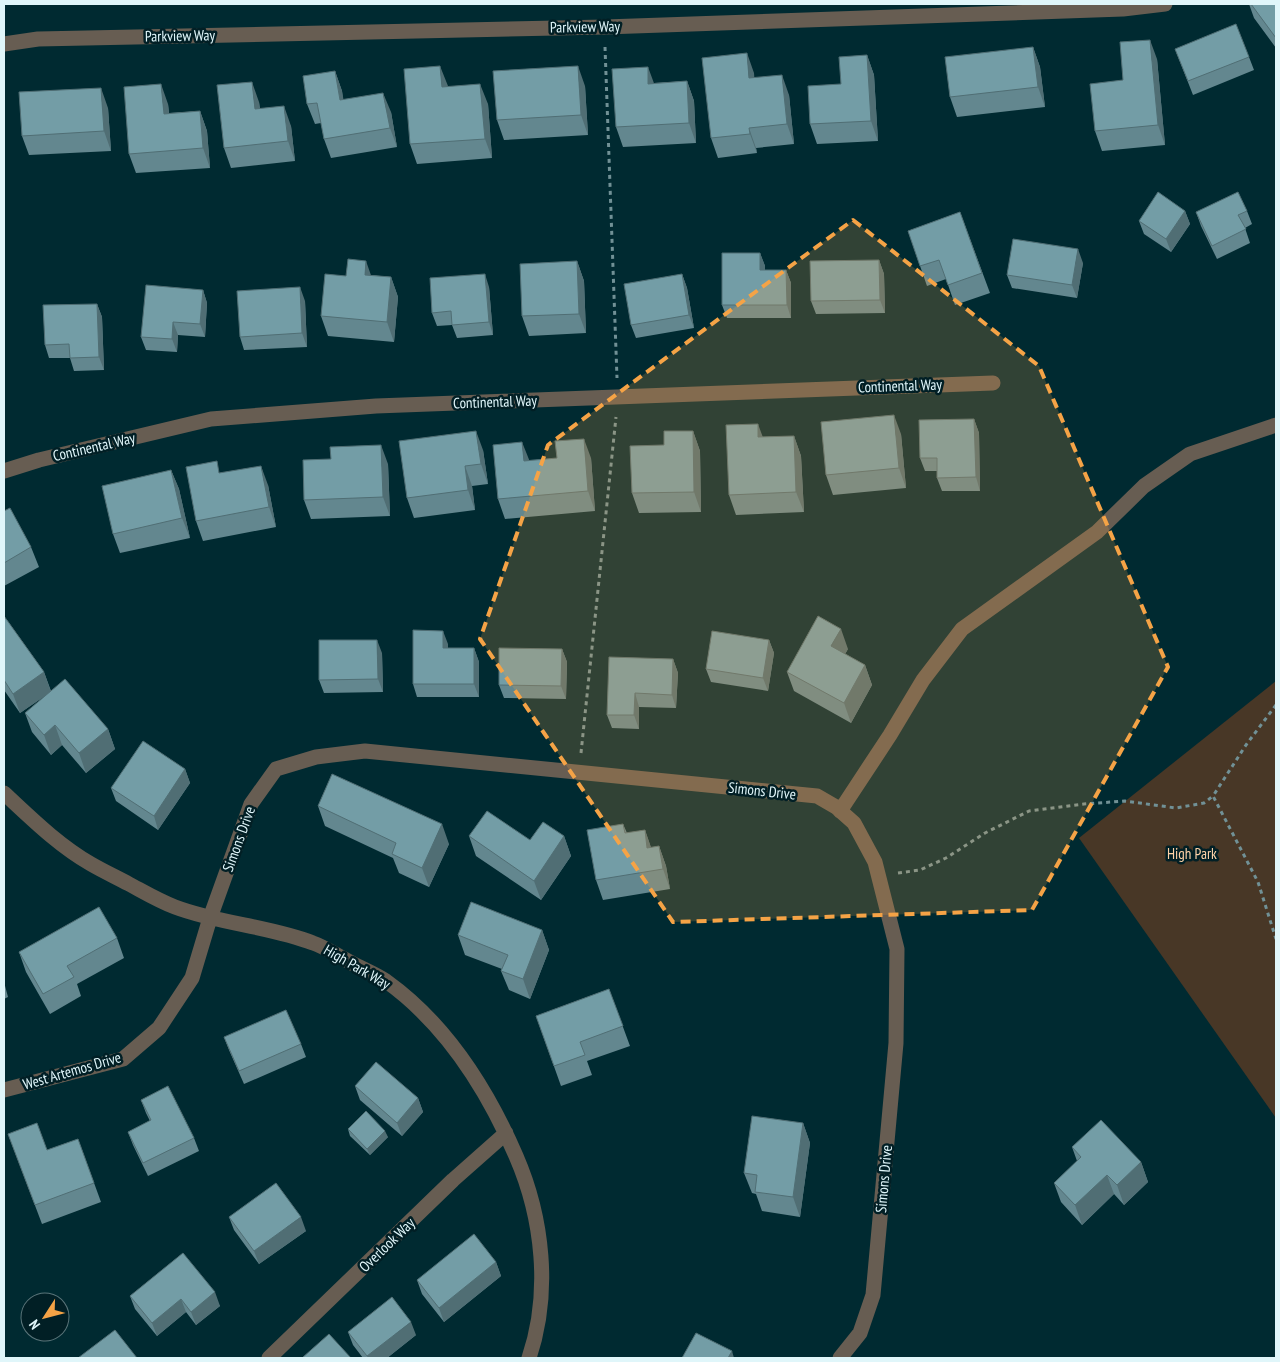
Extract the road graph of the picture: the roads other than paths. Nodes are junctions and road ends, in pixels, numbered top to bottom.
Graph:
1 (1165, 4) edge
2 (4, 44) edge
3 (993, 383) dead end
4 (1276, 425) edge
5 (4, 471) edge
6 (4, 793) edge
7 (840, 811) junction
8 (210, 918) junction
9 (4, 1090) edge
10 (506, 1133) junction
11 (269, 1358) edge
12 (529, 1358) edge
13 (840, 1358) edge

1 - 2 street, Parkview Way
3 - 5 street, Continental Way
4 - 7 street
6 - 8 street, High Park Way
7 - 8 street, Simons Drive
7 - 13 street, Simons Drive
8 - 9 street, West Artemos Drive
8 - 10 street, High Park Way
10 - 11 street, Overlook Way
10 - 12 street, High Park Way

